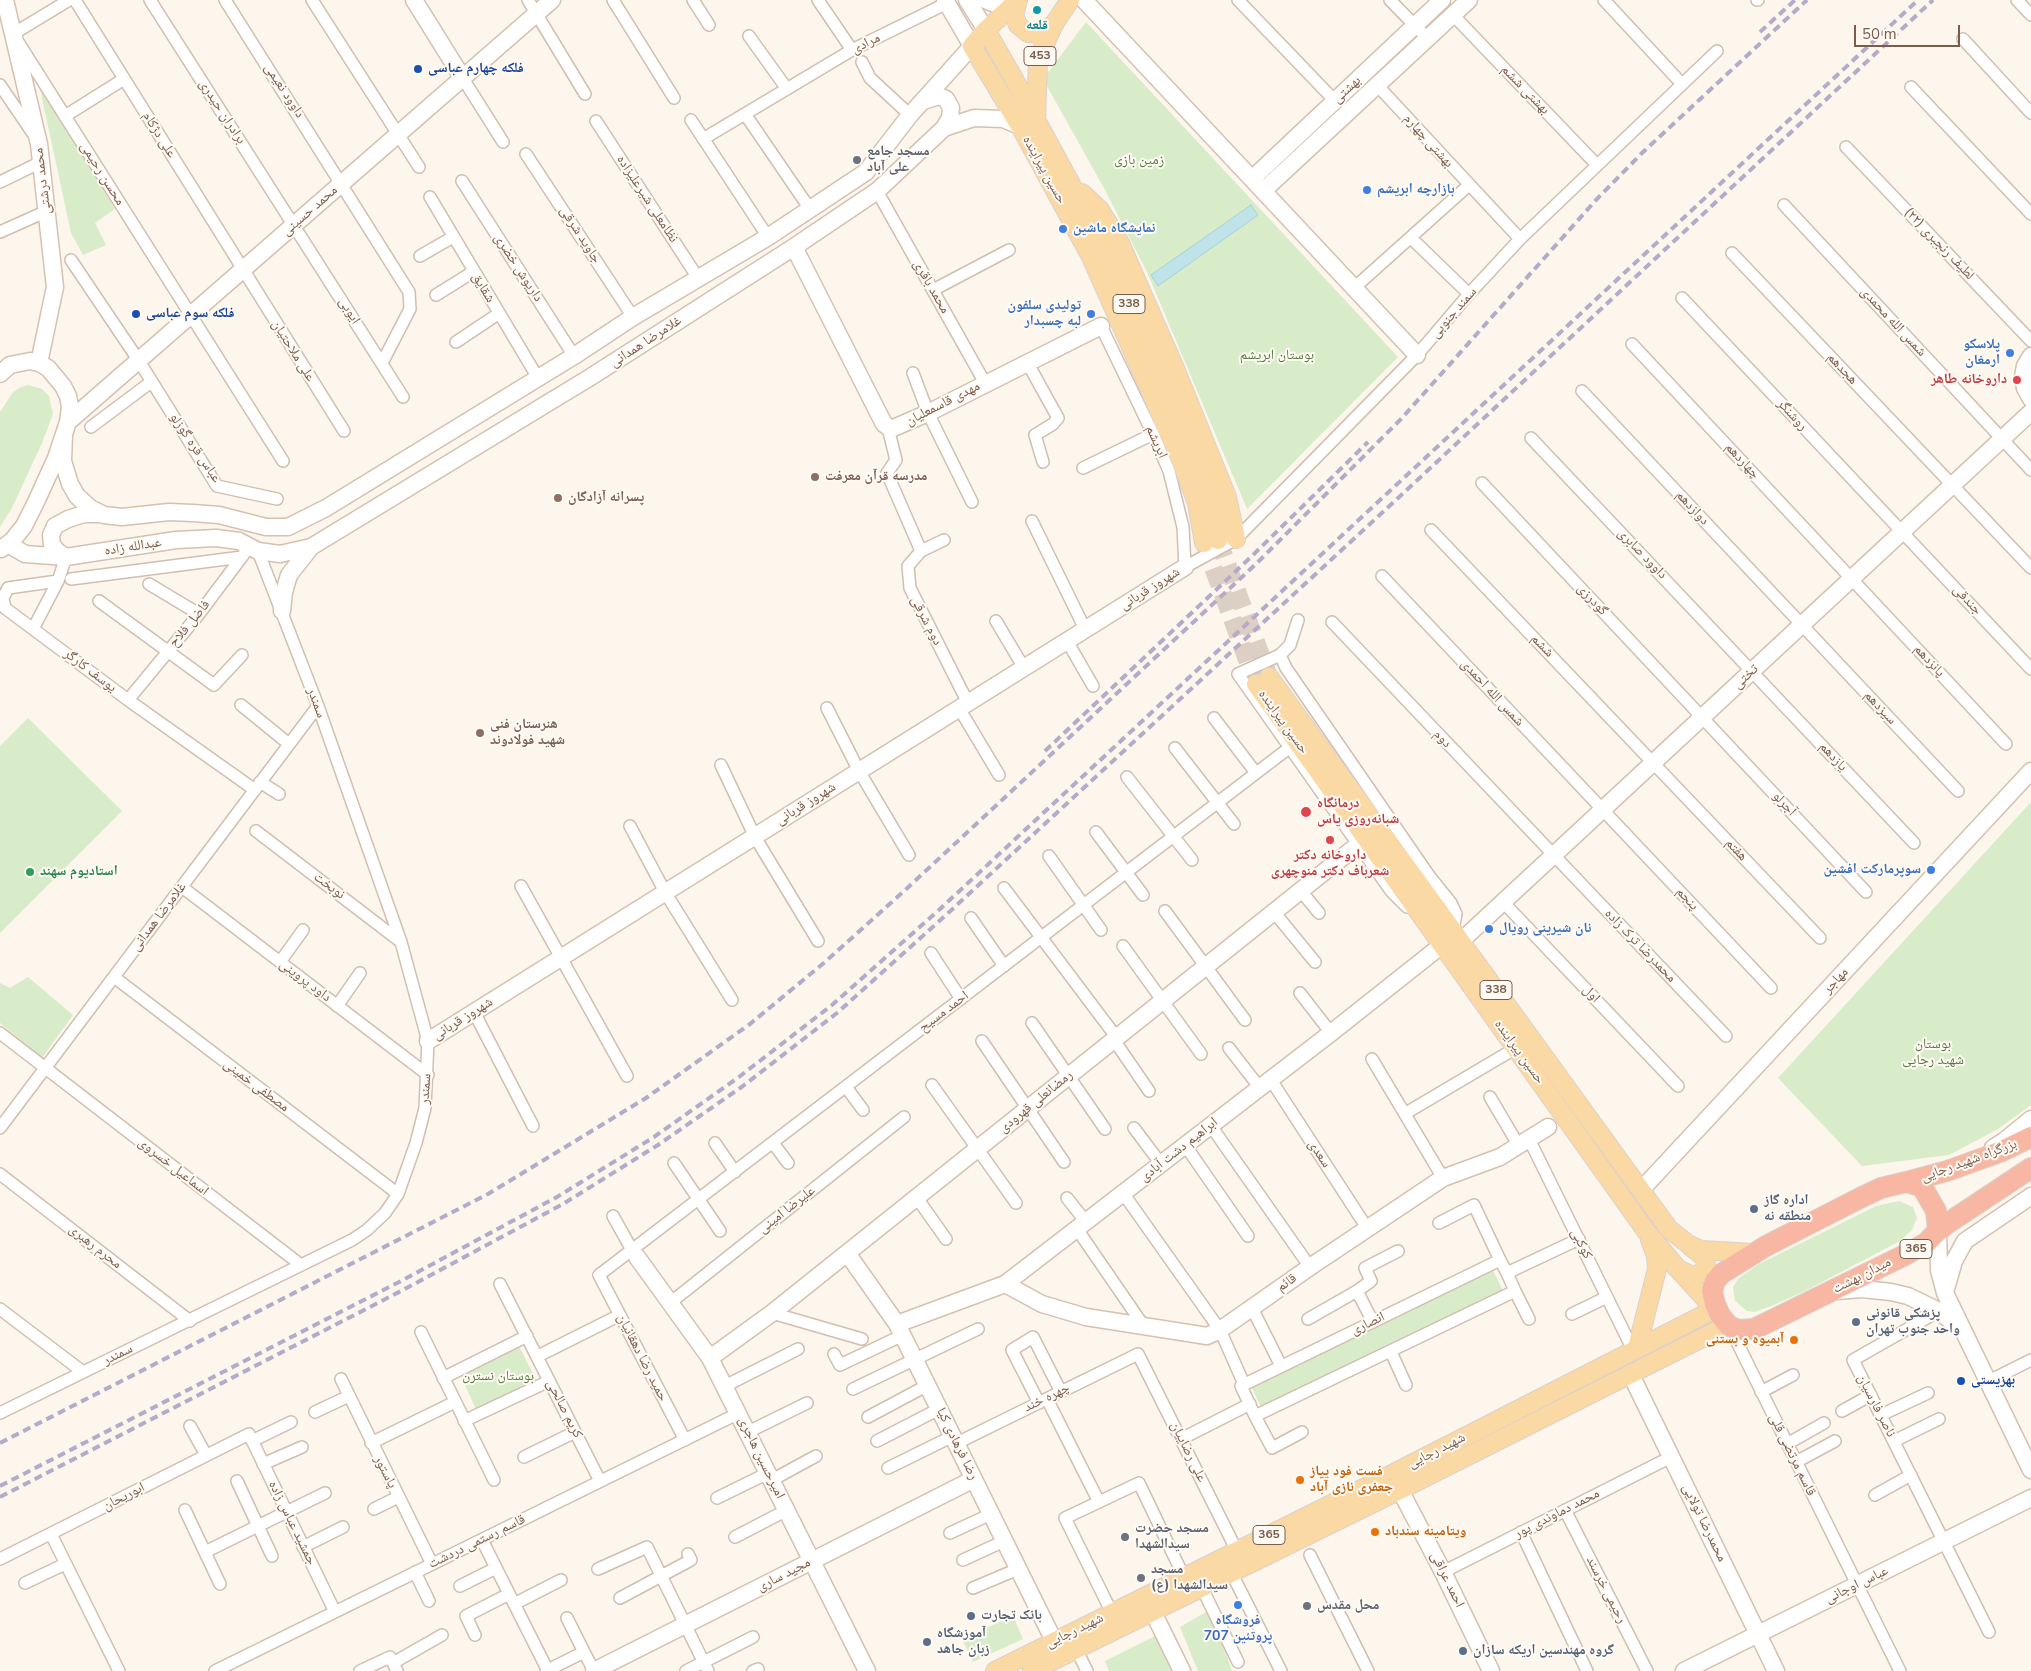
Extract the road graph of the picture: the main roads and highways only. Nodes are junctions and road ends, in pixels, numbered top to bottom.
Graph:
1 (1017, 0) edge
2 (1070, 0) edge
3 (1054, 24) junction
4 (986, 30) junction
5 (1014, 79) junction
6 (1002, 95) junction
7 (1028, 123) junction
8 (1070, 182) junction
9 (1236, 539) tunnel mouth
10 (2031, 1137) edge
11 (2031, 1168) edge
12 (1947, 1171) junction
13 (1906, 1182) junction
14 (1977, 1204) junction
15 (1646, 1231) junction
16 (1938, 1231) junction
17 (1688, 1244) junction
18 (1753, 1253) junction
19 (1677, 1268) junction
20 (1720, 1314) junction
21 (1635, 1349) junction
22 (1392, 1474) junction
23 (1400, 1490) junction
24 (1149, 1604) junction
25 (995, 1671) edge
26 (1032, 1671) edge

1 - 3 main road
1 - 4 main road
2 - 3 main road, 453
3 - 5 main road
3 - 7 main road, 453
4 - 5 main road, حسین پیراینده / 338
4 - 6 main road, حسین پیراینده / 338
5 - 6 main road
5 - 7 main road, حسین پیراینده / 338
6 - 7 main road, حسین پیراینده / 338
7 - 8 main road, حسین پیراینده / 338
7 - 8 main road, حسین پیراینده / 338
8 - 9 main road
10 - 12 highway, بزرگراه شهید رجایی
11 - 14 highway, بزرگراه شهید رجایی / 365
12 - 13 highway, بزرگراه شهید رجایی
12 - 14 highway
13 - 16 highway, 365
13 - 18 highway
14 - 16 highway, بزرگراه شهید رجایی / 365
15 - 17 main road, حسین پیراینده / 338
15 - 19 main road, حسین پیراینده / 338
15 - 21 main road
16 - 20 highway, میدان بهشت / 365
17 - 18 main road, حسین پیراینده / 338
17 - 19 main road
18 - 20 highway
19 - 20 main road, حسین پیراینده / 338
20 - 21 main road, شهید رجایی / 365
20 - 23 main road, شهید رجایی / 365
21 - 22 main road, شهید رجایی / 365
22 - 23 main road
22 - 24 main road, شهید رجایی / 365
23 - 24 main road, شهید رجایی / 365
24 - 25 main road, شهید رجایی / 365
24 - 26 main road, شهید رجایی / 365

